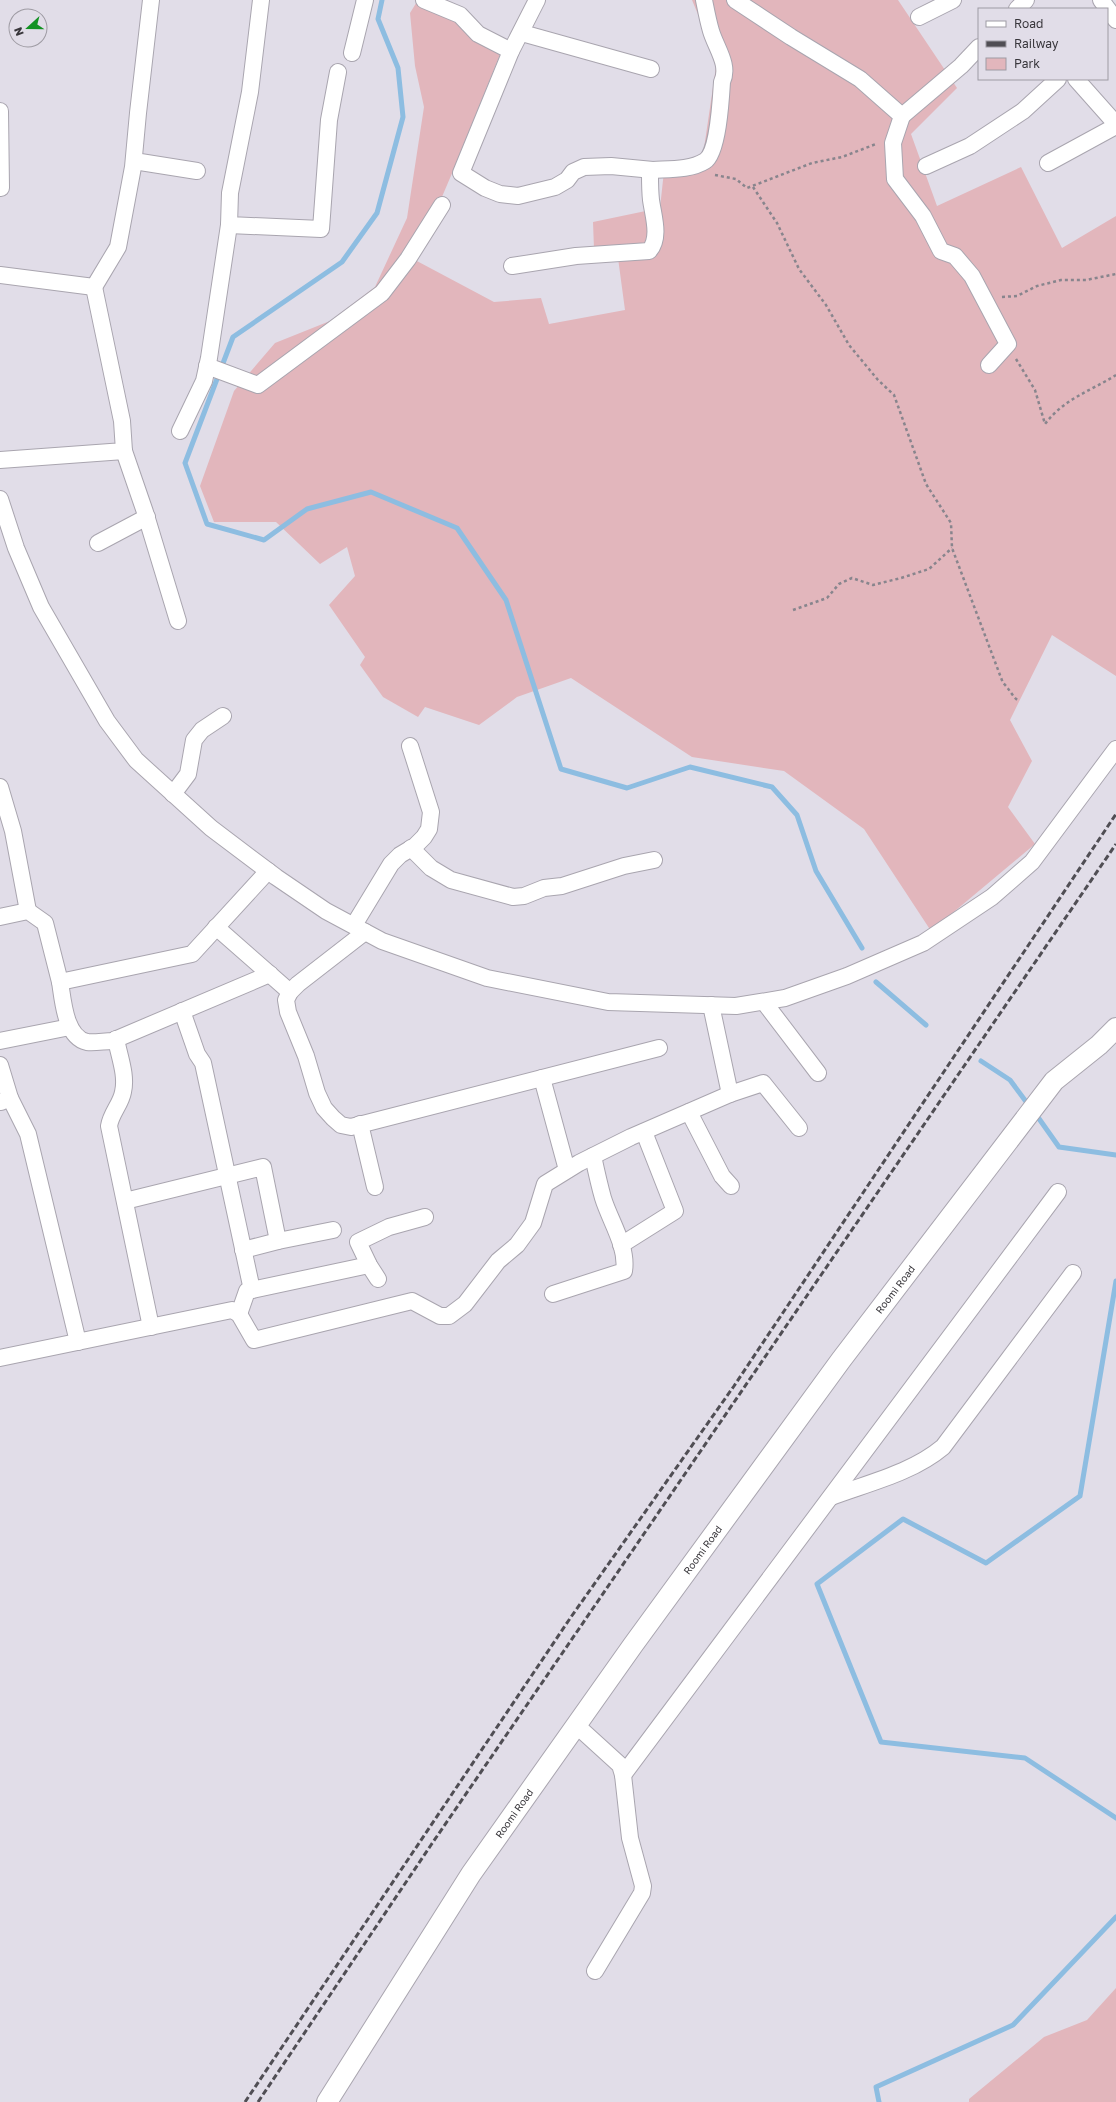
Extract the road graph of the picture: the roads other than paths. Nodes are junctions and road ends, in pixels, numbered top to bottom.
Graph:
1 (151, 0) edge
2 (261, 0) edge
3 (365, 0) edge
4 (424, 0) edge
5 (537, 0) edge
6 (704, 0) edge
7 (735, 0) edge
8 (953, 0) edge
9 (1026, 0) edge
10 (1107, 2) edge
11 (1018, 8) edge
12 (919, 18) dead end
13 (1116, 20) edge
14 (522, 33) junction
15 (978, 48) edge
16 (511, 51) junction
17 (352, 53) dead end
18 (651, 69) dead end
19 (338, 72) dead end
20 (1057, 80) edge
21 (1077, 80) edge
22 (0, 111) edge
23 (902, 116) junction
24 (1116, 125) edge
25 (134, 161) junction
26 (1048, 163) dead end
27 (926, 166) dead end
28 (653, 170) junction
29 (197, 171) dead end
30 (2, 188) dead end
31 (442, 205) dead end
32 (229, 224) junction
33 (512, 266) dead end
34 (0, 275) edge
35 (94, 287) junction
36 (989, 365) dead end
37 (207, 366) junction
38 (180, 431) dead end
39 (124, 451) junction
40 (0, 460) edge
41 (0, 499) edge
42 (147, 517) junction
43 (98, 542) dead end
44 (178, 621) dead end
45 (224, 716) dead end
46 (410, 746) dead end
47 (1116, 749) edge
48 (0, 787) edge
49 (173, 794) junction
50 (411, 848) junction
51 (654, 860) dead end
52 (268, 871) junction
53 (28, 911) junction
54 (0, 916) edge
55 (216, 928) junction
56 (360, 929) junction
57 (270, 974) junction
58 (60, 982) junction
59 (290, 992) junction
60 (764, 1002) junction
61 (711, 1005) junction
62 (182, 1011) junction
63 (70, 1027) junction
64 (1116, 1028) edge
65 (116, 1039) junction
66 (0, 1042) edge
67 (659, 1048) dead end
68 (0, 1066) edge
69 (818, 1073) dead end
70 (542, 1078) junction
71 (730, 1094) junction
72 (5, 1100) edge
73 (689, 1112) junction
74 (360, 1124) junction
75 (799, 1128) dead end
76 (644, 1132) junction
77 (593, 1156) junction
78 (567, 1170) junction
79 (226, 1177) junction
80 (731, 1186) dead end
81 (375, 1187) dead end
82 (1058, 1192) dead end
83 (124, 1201) junction
84 (425, 1216) dead end
85 (333, 1230) dead end
86 (278, 1241) junction
87 (620, 1245) junction
88 (243, 1250) junction
89 (369, 1265) junction
90 (1073, 1273) dead end
91 (378, 1279) dead end
92 (252, 1290) junction
93 (553, 1294) dead end
94 (238, 1314) junction
95 (151, 1327) junction
96 (78, 1342) junction
97 (0, 1358) edge
98 (831, 1497) junction
99 (576, 1725) junction
100 (623, 1775) junction
101 (594, 1971) dead end
102 (327, 2102) edge

1 - 25 street
2 - 32 street
3 - 17 street
4 - 16 street
5 - 14 street
6 - 28 street
7 - 23 street
8 - 12 street
9 - 11 street
10 - 13 street
14 - 16 street
14 - 18 street
15 - 23 street
16 - 28 street
19 - 32 street
20 - 27 street
21 - 24 street
22 - 30 street
23 - 36 street
24 - 26 street
25 - 29 street
25 - 35 street
28 - 33 street
31 - 37 street
32 - 37 street
34 - 35 street
35 - 39 street
37 - 38 street
39 - 40 street
39 - 42 street
41 - 49 street
42 - 43 street
42 - 44 street
45 - 49 street
46 - 50 street
47 - 60 street
48 - 53 street
49 - 52 street
50 - 51 street
50 - 56 street
52 - 55 street
52 - 56 street
53 - 54 street
53 - 58 street
55 - 57 street
55 - 58 street
56 - 59 street
56 - 61 street
57 - 59 street
57 - 62 street
58 - 63 street
59 - 74 street
60 - 61 street
60 - 69 street
61 - 71 street
62 - 65 street
62 - 79 street
63 - 65 street
63 - 66 street
64 - 99 street, Roomi Road
65 - 83 street
67 - 70 street
68 - 72 street
70 - 74 street
70 - 78 street
71 - 73 street
71 - 75 street
72 - 96 street
73 - 76 street
73 - 80 street
74 - 81 street
76 - 77 street
76 - 87 street
77 - 78 street
77 - 87 street
78 - 94 street
79 - 83 street
79 - 86 street
79 - 88 street
82 - 98 street
83 - 95 street
84 - 89 street
85 - 86 street
86 - 88 street
87 - 93 street
88 - 92 street
89 - 91 street
89 - 92 street
90 - 98 street
92 - 94 street
94 - 95 street
95 - 96 street
96 - 97 street
98 - 100 street
99 - 100 street
99 - 102 street, Roomi Road
100 - 101 street

